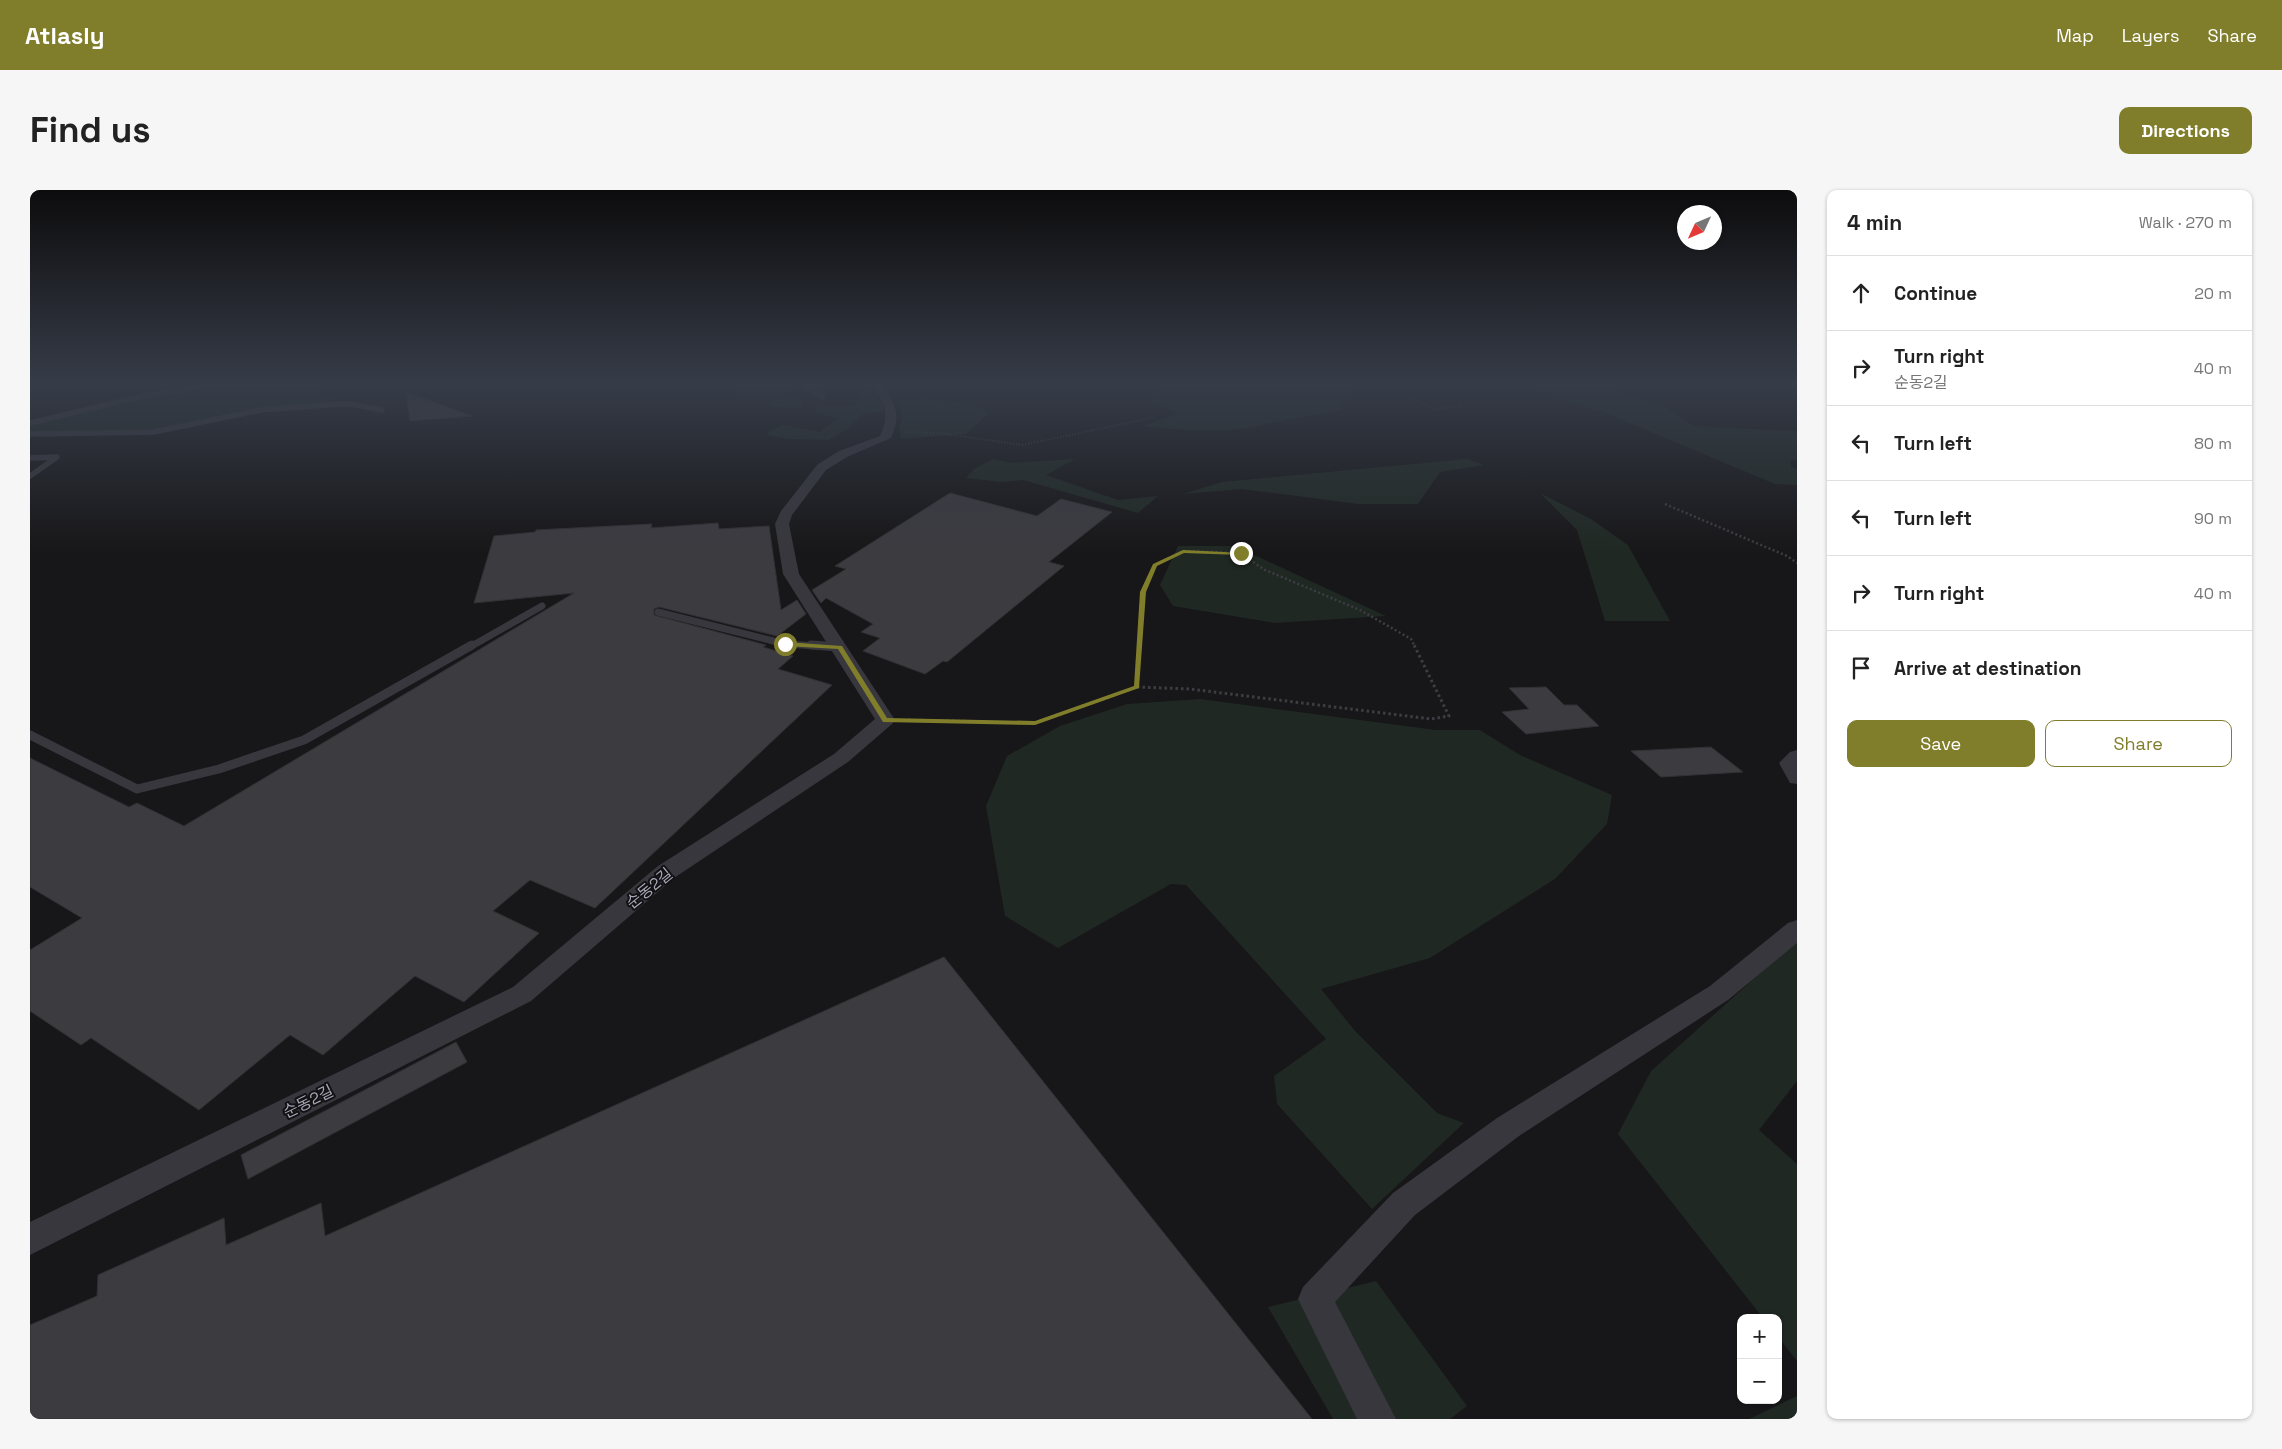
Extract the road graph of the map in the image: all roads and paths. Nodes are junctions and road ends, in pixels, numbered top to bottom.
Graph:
1 (879, 440) edge
2 (989, 440) edge
3 (1045, 440) edge
4 (30, 458) edge
5 (30, 476) edge
6 (1665, 504) dead end
7 (1797, 563) edge
8 (542, 606) dead end
9 (658, 612) dead end
10 (840, 647) junction
11 (1137, 687) junction
12 (885, 720) junction
13 (30, 735) edge
14 (1797, 756) edge
15 (1797, 778) edge
16 (1797, 929) edge
17 (30, 1239) edge
18 (1377, 1419) edge

1 - 10 street
2 - 3 path
4 - 5 lane
6 - 7 path
8 - 13 lane
9 - 10 lane
10 - 12 street
11 - 11 path
11 - 12 path
12 - 17 street, 순동2길
14 - 15 street
16 - 18 street

